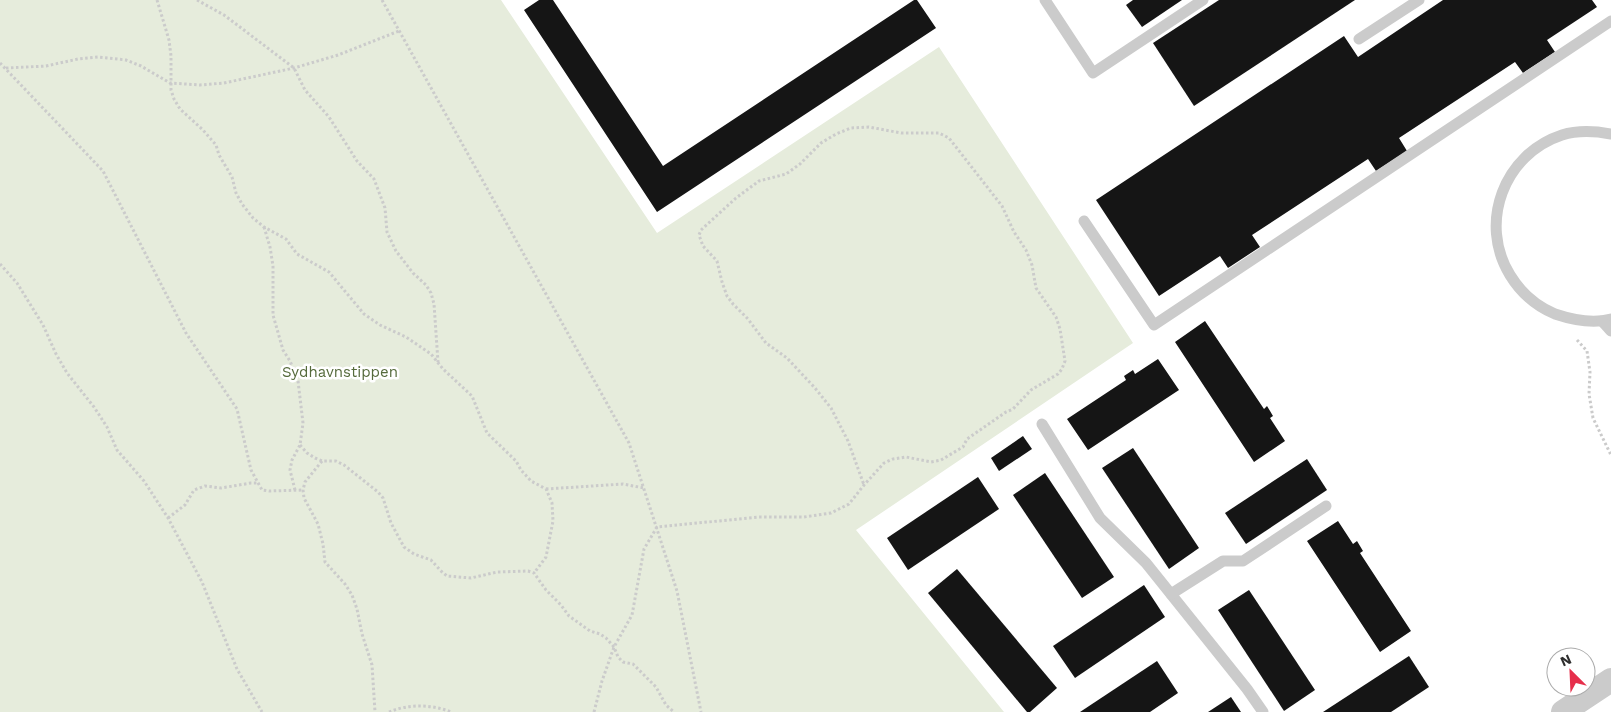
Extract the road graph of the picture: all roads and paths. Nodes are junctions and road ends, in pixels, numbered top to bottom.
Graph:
1 (157, 0) edge
2 (196, 0) edge
3 (382, 0) edge
4 (1045, 0) edge
5 (1203, 0) edge
6 (1419, 0) edge
7 (1611, 21) edge
8 (399, 31) junction
9 (1359, 39) dead end
10 (0, 63) edge
11 (6, 68) junction
12 (294, 68) junction
13 (170, 83) junction
14 (1611, 134) edge
15 (1084, 221) dead end
16 (264, 227) junction
17 (0, 264) edge
18 (1607, 320) edge
19 (1611, 331) edge
20 (1574, 336) dead end
21 (438, 363) junction
22 (1042, 424) dead end
23 (300, 445) junction
24 (1611, 455) edge
25 (322, 461) junction
26 (258, 484) junction
27 (864, 484) junction
28 (644, 488) junction
29 (546, 489) junction
30 (295, 490) junction
31 (302, 490) junction
32 (1326, 506) dead end
33 (168, 518) junction
34 (657, 527) junction
35 (534, 572) junction
36 (1171, 594) junction
37 (614, 647) junction
38 (1611, 680) edge
39 (262, 712) edge
40 (374, 712) edge
41 (389, 712) edge
42 (450, 712) edge
43 (594, 712) edge
44 (674, 712) edge
45 (701, 712) edge
46 (1263, 712) edge
47 (1563, 712) edge

1 - 13 path
2 - 12 path
3 - 8 path
4 - 5 lane
6 - 9 lane
7 - 15 lane
8 - 12 path
8 - 28 path
10 - 11 path
11 - 13 path
11 - 26 path
12 - 13 path
12 - 21 path
13 - 16 path
14 - 18 lane
16 - 21 path
16 - 23 path
17 - 33 path
18 - 19 lane
20 - 24 path
21 - 29 path
22 - 36 lane
23 - 25 path
23 - 30 path
25 - 31 path
25 - 35 path
26 - 30 path
26 - 33 path
27 - 27 path
27 - 34 path
28 - 29 path
28 - 34 path
29 - 35 path
30 - 31 path
31 - 40 path
32 - 36 lane
33 - 39 path
34 - 37 path
34 - 45 path
35 - 37 path
36 - 46 lane
37 - 43 path
37 - 44 path
38 - 47 street
41 - 42 path

